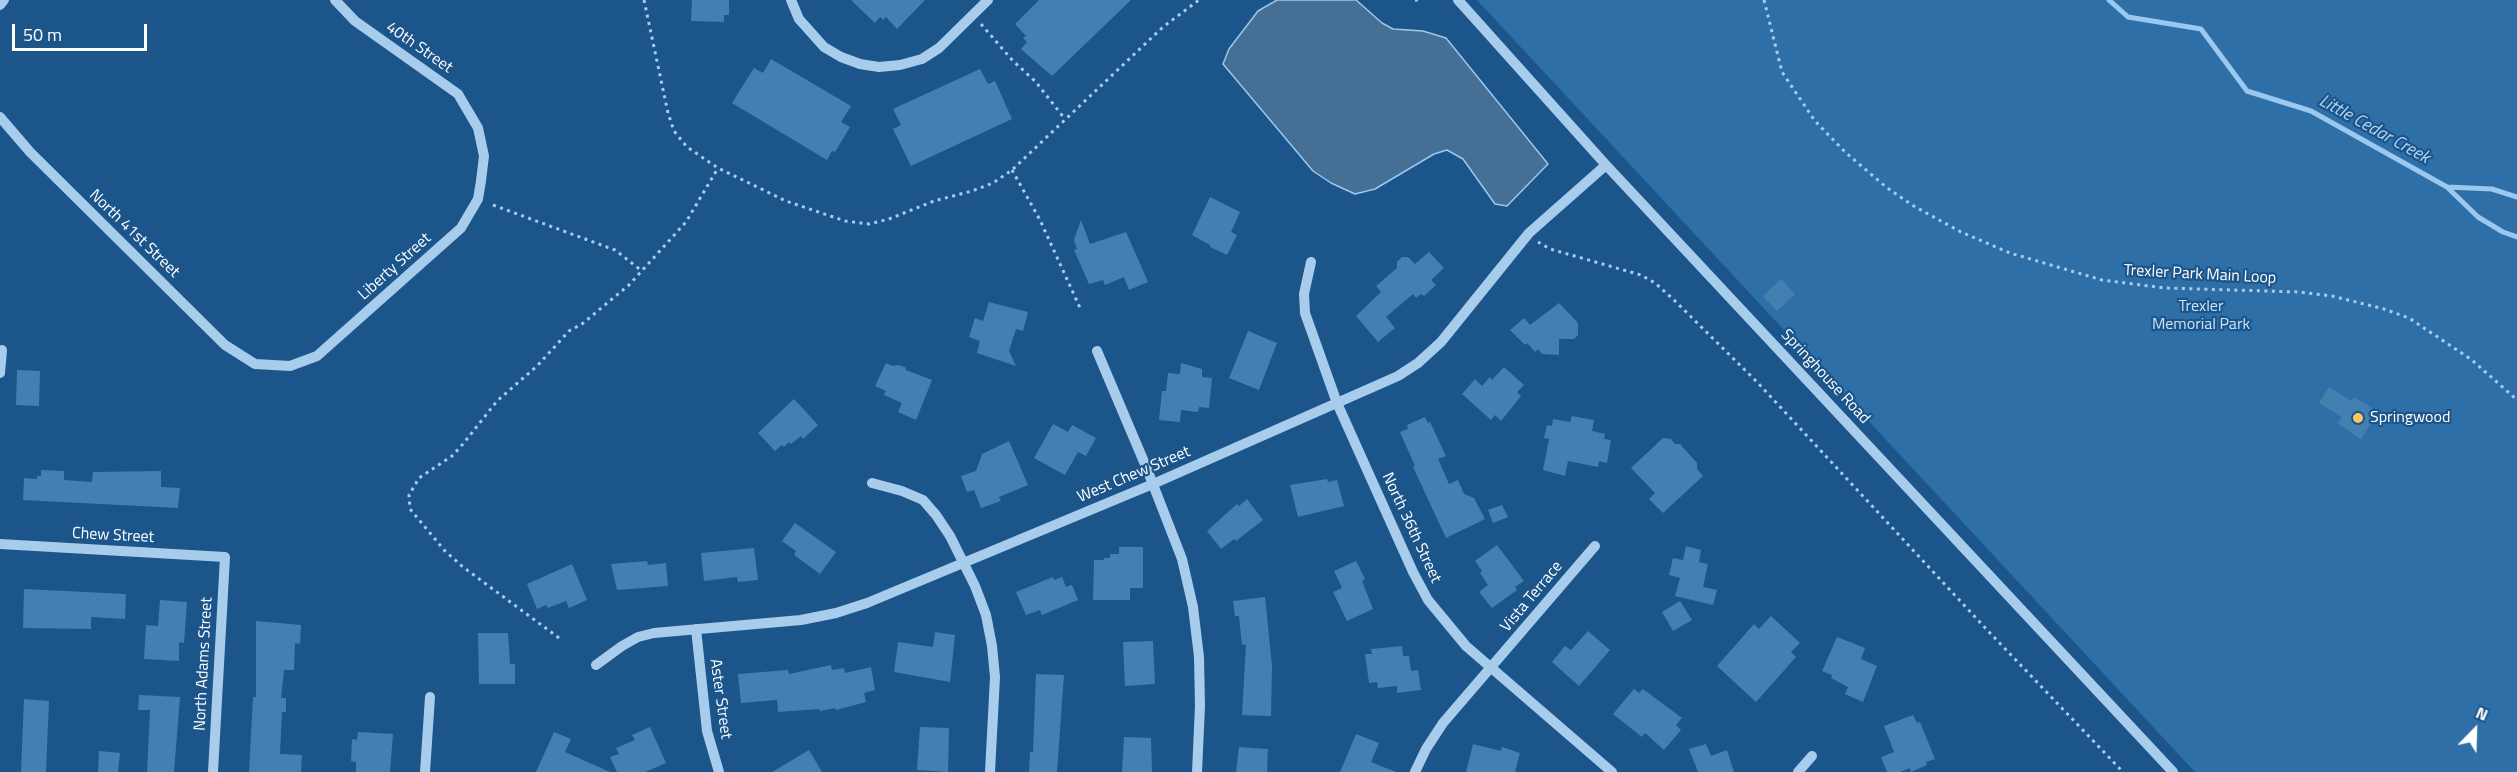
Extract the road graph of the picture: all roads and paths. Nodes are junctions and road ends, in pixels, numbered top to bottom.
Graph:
1 (4, 0) edge
2 (334, 0) edge
3 (644, 0) edge
4 (791, 0) edge
5 (988, 0) edge
6 (1200, 0) edge
7 (1415, 0) edge
8 (1420, 0) edge
9 (1458, 0) edge
10 (1764, 0) edge
11 (0, 5) edge
12 (973, 15) junction
13 (0, 117) edge
14 (1065, 119) junction
15 (478, 128) joint
16 (1606, 165) junction
17 (718, 168) junction
18 (1012, 170) junction
19 (493, 205) dead end
20 (1529, 233) junction
21 (1311, 262) dead end
22 (642, 271) junction
23 (1081, 310) dead end
24 (2, 350) dead end
25 (1097, 351) dead end
26 (255, 364) joint
27 (0, 373) edge
28 (2517, 400) edge
29 (1337, 403) junction
30 (872, 483) dead end
31 (1153, 484) junction
32 (0, 544) edge
33 (1595, 546) dead end
34 (225, 557) joint
35 (963, 563) junction
36 (696, 629) junction
37 (559, 638) dead end
38 (596, 665) dead end
39 (1492, 668) junction
40 (430, 697) dead end
41 (1812, 756) dead end
42 (213, 772) edge
43 (425, 772) edge
44 (719, 772) edge
45 (990, 772) edge
46 (1197, 772) edge
47 (1415, 772) edge
48 (1612, 772) edge
49 (1798, 772) edge
50 (2123, 772) edge
51 (2173, 772) edge

1 - 11 street
2 - 15 street, 40th Street
3 - 17 path
4 - 12 street
5 - 12 street
6 - 14 path
7 - 8 path
9 - 16 street, Springhouse Road
10 - 28 path, Trexler Park Main Loop
12 - 14 path
13 - 26 street, North 41st Street
14 - 18 path
15 - 26 street, Liberty Street
16 - 20 street, West Chew Street
16 - 51 street, Springhouse Road
17 - 18 path
17 - 22 path
18 - 23 path
19 - 22 path
20 - 29 street, West Chew Street
20 - 50 path
21 - 29 street, North 36th Street
22 - 37 path
24 - 27 street
25 - 31 street
29 - 31 street, West Chew Street
29 - 39 street, North 36th Street
30 - 35 street
31 - 35 street, West Chew Street
31 - 46 street
32 - 34 street, Chew Street
33 - 39 street, Vista Terrace
34 - 42 street, North Adams Street
35 - 36 street, West Chew Street
35 - 45 street
36 - 38 street, West Chew Street
36 - 44 street, Aster Street
39 - 47 street, Vista Terrace
39 - 48 street, North 36th Street
40 - 43 street
41 - 49 street

